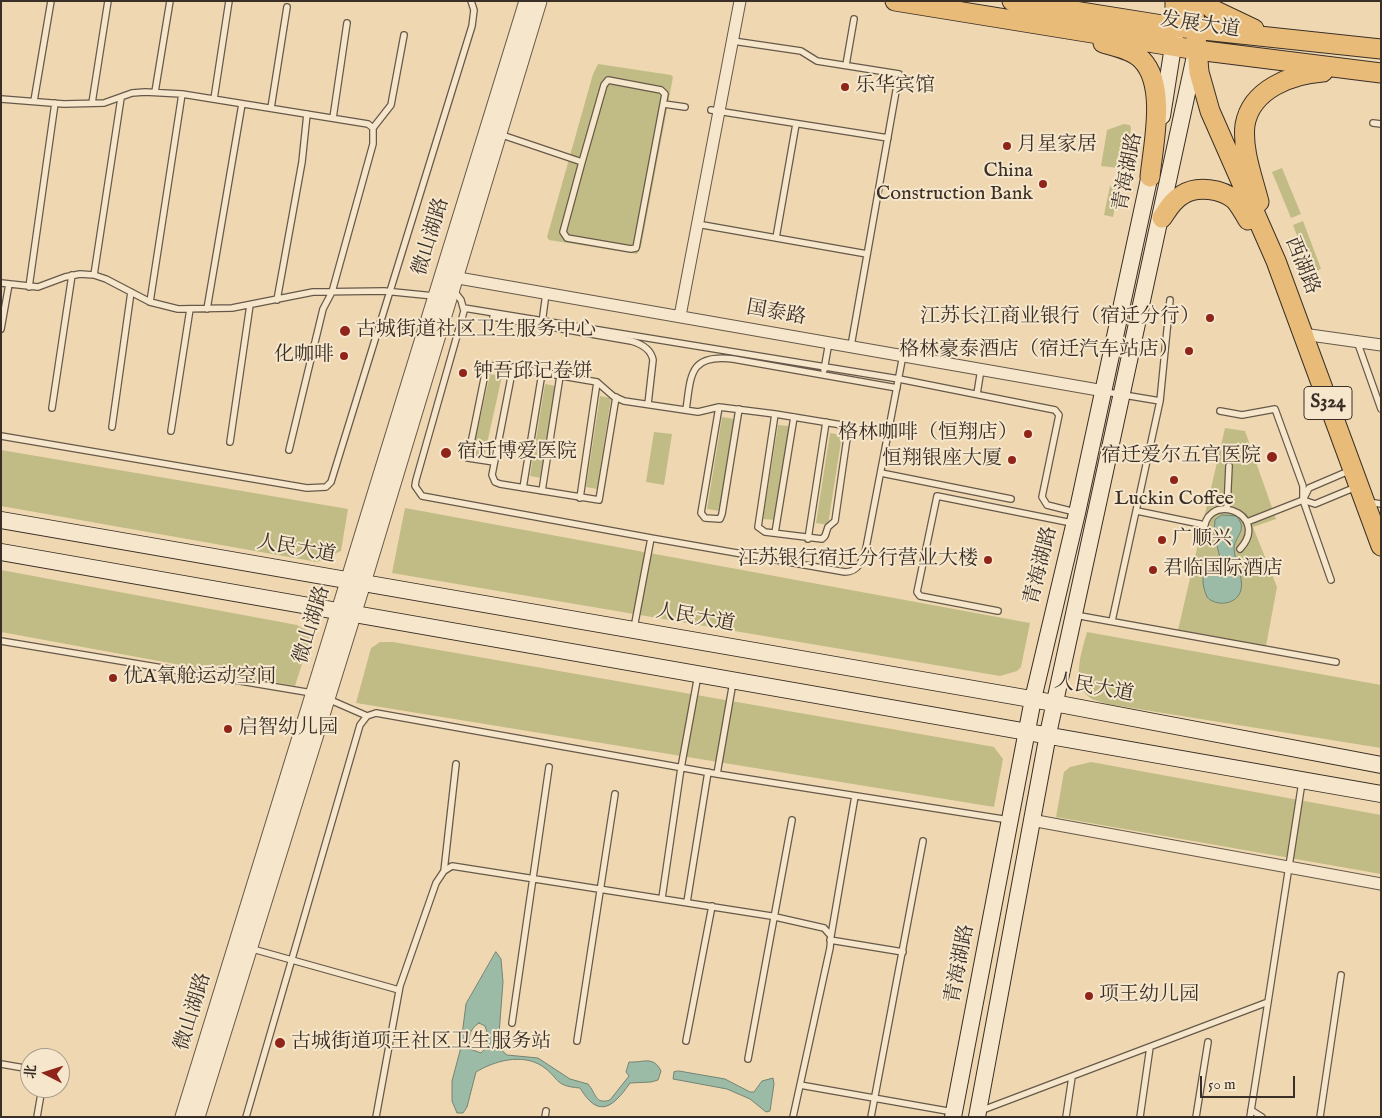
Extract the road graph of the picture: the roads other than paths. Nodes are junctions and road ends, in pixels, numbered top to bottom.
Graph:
1 (51, 1) edge
2 (108, 1) edge
3 (170, 1) edge
4 (228, 1) edge
5 (471, 1) edge
6 (527, 1) edge
7 (539, 1) edge
8 (740, 1) edge
9 (895, 1) edge
10 (1051, 1) edge
11 (1175, 1) edge
12 (1193, 1) edge
13 (1205, 1) edge
14 (1020, 2) edge
15 (287, 7) dead end
16 (854, 19) dead end
17 (347, 22) dead end
18 (1022, 22) junction
19 (1175, 26) junction
20 (1195, 29) junction
21 (1266, 35) junction
22 (404, 36) dead end
23 (733, 41) junction
24 (1174, 46) junction
25 (1381, 49) edge
26 (1196, 50) junction
27 (846, 66) junction
28 (1381, 73) edge
29 (155, 92) junction
30 (182, 94) junction
31 (1, 98) edge
32 (121, 98) junction
33 (214, 99) junction
34 (34, 101) junction
35 (55, 103) junction
36 (92, 103) junction
37 (242, 104) junction
38 (664, 104) junction
39 (685, 107) dead end
40 (271, 108) junction
41 (715, 111) junction
42 (306, 114) junction
43 (333, 118) junction
44 (1373, 123) dead end
45 (796, 124) junction
46 (1381, 124) edge
47 (373, 128) junction
48 (499, 134) junction
49 (888, 138) junction
50 (582, 162) junction
51 (1150, 178) junction
52 (1162, 218) junction
53 (697, 224) junction
54 (776, 238) junction
55 (867, 254) junction
56 (1276, 261) junction
57 (94, 275) junction
58 (72, 276) junction
59 (1, 283) edge
60 (9, 284) junction
61 (29, 286) junction
62 (446, 288) junction
63 (390, 291) junction
64 (131, 292) junction
65 (332, 292) junction
66 (546, 294) junction
67 (277, 300) junction
68 (1170, 300) dead end
69 (150, 302) junction
70 (250, 305) junction
71 (190, 309) junction
72 (207, 309) junction
73 (464, 310) junction
74 (680, 316) junction
75 (542, 323) junction
76 (1, 329) edge
77 (1303, 334) junction
78 (1356, 341) junction
79 (829, 342) junction
80 (1381, 345) edge
81 (851, 346) junction
82 (903, 355) junction
83 (512, 367) junction
84 (824, 367) junction
85 (981, 370) junction
86 (542, 373) junction
87 (823, 375) junction
88 (560, 376) junction
89 (898, 379) junction
90 (597, 382) junction
91 (897, 388) junction
92 (1104, 391) junction
93 (977, 394) junction
94 (1123, 395) junction
95 (616, 397) junction
96 (1160, 401) junction
97 (648, 404) junction
98 (719, 407) junction
99 (52, 408) dead end
100 (740, 409) junction
101 (1381, 409) edge
102 (686, 410) junction
103 (1220, 411) dead end
104 (775, 414) junction
105 (794, 417) junction
106 (826, 422) junction
107 (112, 427) dead end
108 (171, 431) dead end
109 (1, 436) edge
110 (230, 442) dead end
111 (289, 450) dead end
112 (494, 462) junction
113 (1229, 466) dead end
114 (881, 473) junction
115 (523, 488) junction
116 (1364, 490) edge
117 (542, 491) junction
118 (580, 498) junction
119 (1010, 499) dead end
120 (1303, 500) junction
121 (1227, 509) junction
122 (1137, 511) junction
123 (1076, 518) junction
124 (1, 520) edge
125 (1247, 522) junction
126 (1205, 526) junction
127 (1377, 528) edge
128 (775, 534) junction
129 (1204, 537) dead end
130 (651, 538) junction
131 (808, 539) junction
132 (1381, 546) edge
133 (1240, 549) dead end
134 (1, 552) edge
135 (1331, 580) dead end
136 (356, 582) junction
137 (346, 611) junction
138 (998, 611) dead end
139 (1074, 614) junction
140 (1112, 621) junction
141 (634, 630) junction
142 (1, 641) edge
143 (1336, 662) dead end
144 (698, 673) junction
145 (733, 679) junction
146 (320, 696) junction
147 (1033, 699) junction
148 (1054, 703) junction
149 (368, 716) junction
150 (1027, 731) junction
151 (1048, 734) junction
152 (456, 764) dead end
153 (1381, 765) edge
154 (549, 767) dead end
155 (681, 768) junction
156 (708, 772) junction
157 (717, 774) junction
158 (1302, 780) junction
159 (615, 794) dead end
160 (1381, 794) edge
161 (855, 796) junction
162 (792, 820) dead end
163 (1010, 820) junction
164 (1031, 820) junction
165 (923, 841) dead end
166 (1288, 867) junction
167 (444, 871) junction
168 (532, 878) junction
169 (1381, 884) edge
170 (600, 889) junction
171 (662, 898) junction
172 (687, 902) junction
173 (712, 906) junction
174 (775, 917) junction
175 (831, 938) junction
176 (243, 946) junction
177 (903, 952) junction
178 (291, 961) junction
179 (1341, 976) dead end
180 (399, 990) junction
181 (1268, 1002) junction
182 (512, 1023) dead end
183 (577, 1041) dead end
184 (686, 1041) dead end
185 (1208, 1042) dead end
186 (1150, 1048) junction
187 (748, 1059) dead end
188 (1, 1064) edge
189 (20, 1067) edge
190 (1072, 1077) junction
191 (800, 1085) junction
192 (40, 1098) edge
193 (874, 1098) junction
194 (978, 1114) edge
195 (1251, 1114) edge
196 (954, 1115) edge
197 (37, 1117) edge
198 (183, 1117) edge
199 (197, 1117) edge
200 (246, 1117) edge
201 (376, 1117) edge
202 (793, 1117) edge
203 (871, 1117) edge
204 (1066, 1117) edge
205 (1140, 1117) edge
206 (1196, 1117) edge
207 (1262, 1117) edge
208 (1320, 1117) edge

1 - 34 lane
2 - 36 lane
3 - 29 lane
4 - 33 lane
5 - 63 lane
6 - 62 street, 微山湖路
7 - 48 street, 微山湖路
8 - 23 street
9 - 18 main road, 发展大道
10 - 14 main road
11 - 19 main road
12 - 20 main road, 西湖路
13 - 21 main road
14 - 19 main road, 发展大道
15 - 40 lane
16 - 27 lane
17 - 43 lane
18 - 24 main road, 发展大道
18 - 51 main road
19 - 20 main road, 发展大道
19 - 24 main road, 青海湖路
19 - 26 main road
20 - 21 main road, 发展大道
20 - 26 main road, 西湖路
21 - 25 main road, 发展大道
22 - 47 lane
23 - 27 lane
23 - 41 street
24 - 26 main road, 发展大道
24 - 51 main road, 青海湖路
26 - 28 main road, 发展大道
26 - 52 main road, 青海湖路
26 - 56 main road, 西湖路 / S324
27 - 49 lane
28 - 56 main road
29 - 30 lane
29 - 32 lane
30 - 33 lane
30 - 69 lane
31 - 34 lane
32 - 36 lane
32 - 57 lane
33 - 37 lane
34 - 35 lane
35 - 36 lane
35 - 61 lane
37 - 40 lane
37 - 72 lane
38 - 39 lane
38 - 50 lane
38 - 50 lane
40 - 42 lane
41 - 45 lane
41 - 53 street
42 - 43 lane
42 - 67 lane
43 - 47 lane
44 - 46 lane
45 - 49 lane
45 - 54 lane
47 - 65 lane
48 - 50 lane
48 - 62 street, 微山湖路
49 - 55 lane
51 - 92 main road, 青海湖路
52 - 56 main road
52 - 94 main road, 青海湖路
53 - 54 lane
53 - 74 street
54 - 55 lane
55 - 81 lane
56 - 77 main road, 西湖路 / S324
57 - 58 lane
57 - 64 lane
58 - 61 lane
58 - 99 lane
59 - 60 lane
60 - 61 lane
60 - 76 lane
62 - 63 lane
62 - 66 street, 国泰路
62 - 73 lane
62 - 136 street, 微山湖路
63 - 65 lane
63 - 109 lane
64 - 69 lane
64 - 107 lane
65 - 67 lane
65 - 111 lane
66 - 74 street, 国泰路
66 - 75 lane
67 - 70 lane
68 - 96 lane
69 - 71 lane
70 - 72 lane
70 - 110 lane
71 - 72 lane
71 - 108 lane
73 - 75 lane
73 - 130 lane
74 - 79 street, 国泰路
75 - 84 lane
75 - 97 lane
77 - 78 street
77 - 116 main road, 西湖路 / S324
78 - 80 street
78 - 101 lane
79 - 81 street, 国泰路
79 - 84 lane
81 - 82 street, 国泰路
82 - 85 street, 国泰路
82 - 89 lane
83 - 86 lane
83 - 112 lane
83 - 112 lane
84 - 87 lane
84 - 89 lane
85 - 92 street, 国泰路
85 - 93 lane
86 - 88 lane
86 - 115 lane
87 - 91 lane
87 - 102 lane
88 - 90 lane
88 - 117 lane
89 - 91 lane
89 - 93 lane
90 - 95 lane
90 - 118 lane
91 - 114 lane
92 - 94 lane
92 - 123 main road, 青海湖路
93 - 123 lane
94 - 96 lane
94 - 139 main road, 青海湖路
95 - 97 lane
95 - 118 lane
96 - 122 lane
97 - 102 lane
98 - 100 lane
98 - 100 lane
98 - 102 lane
100 - 104 lane
103 - 120 lane
104 - 105 lane
104 - 128 lane
105 - 106 lane
105 - 128 lane
106 - 131 lane
106 - 131 lane
112 - 115 lane
113 - 121 lane
114 - 119 lane
114 - 130 lane
115 - 117 lane
116 - 120 lane
116 - 120 lane
116 - 127 main road, 西湖路 / S324
117 - 118 lane
120 - 125 lane
120 - 135 lane
121 - 125 lane
121 - 126 lane
122 - 126 lane
122 - 140 lane
123 - 138 lane
123 - 147 main road, 青海湖路
124 - 136 main road, 人民大道
125 - 133 lane
126 - 129 lane
127 - 132 main road, 西湖路 / S324
128 - 131 lane
130 - 141 lane
134 - 137 main road
136 - 137 street, 微山湖路
136 - 141 main road, 人民大道
137 - 144 main road
137 - 146 street, 微山湖路
139 - 140 lane
139 - 148 main road, 青海湖路
140 - 143 lane
141 - 147 main road, 人民大道
142 - 146 lane
144 - 145 main road
144 - 155 lane
145 - 150 main road
145 - 157 lane
146 - 149 lane
146 - 176 street, 微山湖路
147 - 148 main road, 人民大道
147 - 150 main road, 青海湖路
148 - 151 main road, 青海湖路
148 - 153 main road, 人民大道
149 - 155 lane
149 - 178 lane
150 - 151 main road
150 - 163 main road, 青海湖路
151 - 158 main road
151 - 164 main road, 青海湖路
152 - 167 lane
154 - 168 lane
155 - 156 lane
155 - 171 lane
156 - 157 lane
156 - 172 lane
157 - 161 lane
158 - 160 main road
158 - 166 lane
159 - 170 lane
161 - 163 lane
161 - 175 lane
162 - 174 lane
163 - 196 main road, 青海湖路
164 - 166 street
164 - 194 main road, 青海湖路
165 - 177 lane
166 - 169 street
166 - 181 lane
167 - 168 lane
167 - 180 lane
168 - 170 lane
168 - 182 lane
170 - 171 lane
170 - 183 lane
171 - 172 lane
172 - 173 lane
173 - 174 lane
173 - 184 lane
174 - 175 lane
174 - 187 lane
175 - 177 lane
175 - 191 lane
176 - 178 lane
176 - 198 street, 微山湖路
176 - 199 street, 微山湖路
177 - 193 lane
178 - 180 lane
178 - 200 lane
179 - 208 lane
180 - 201 lane
181 - 186 lane
181 - 195 lane
185 - 206 lane
186 - 190 lane
186 - 205 lane
188 - 189 lane
190 - 194 lane
190 - 204 lane
191 - 193 lane
191 - 202 lane
192 - 197 lane
193 - 196 lane
193 - 203 lane
195 - 207 lane

